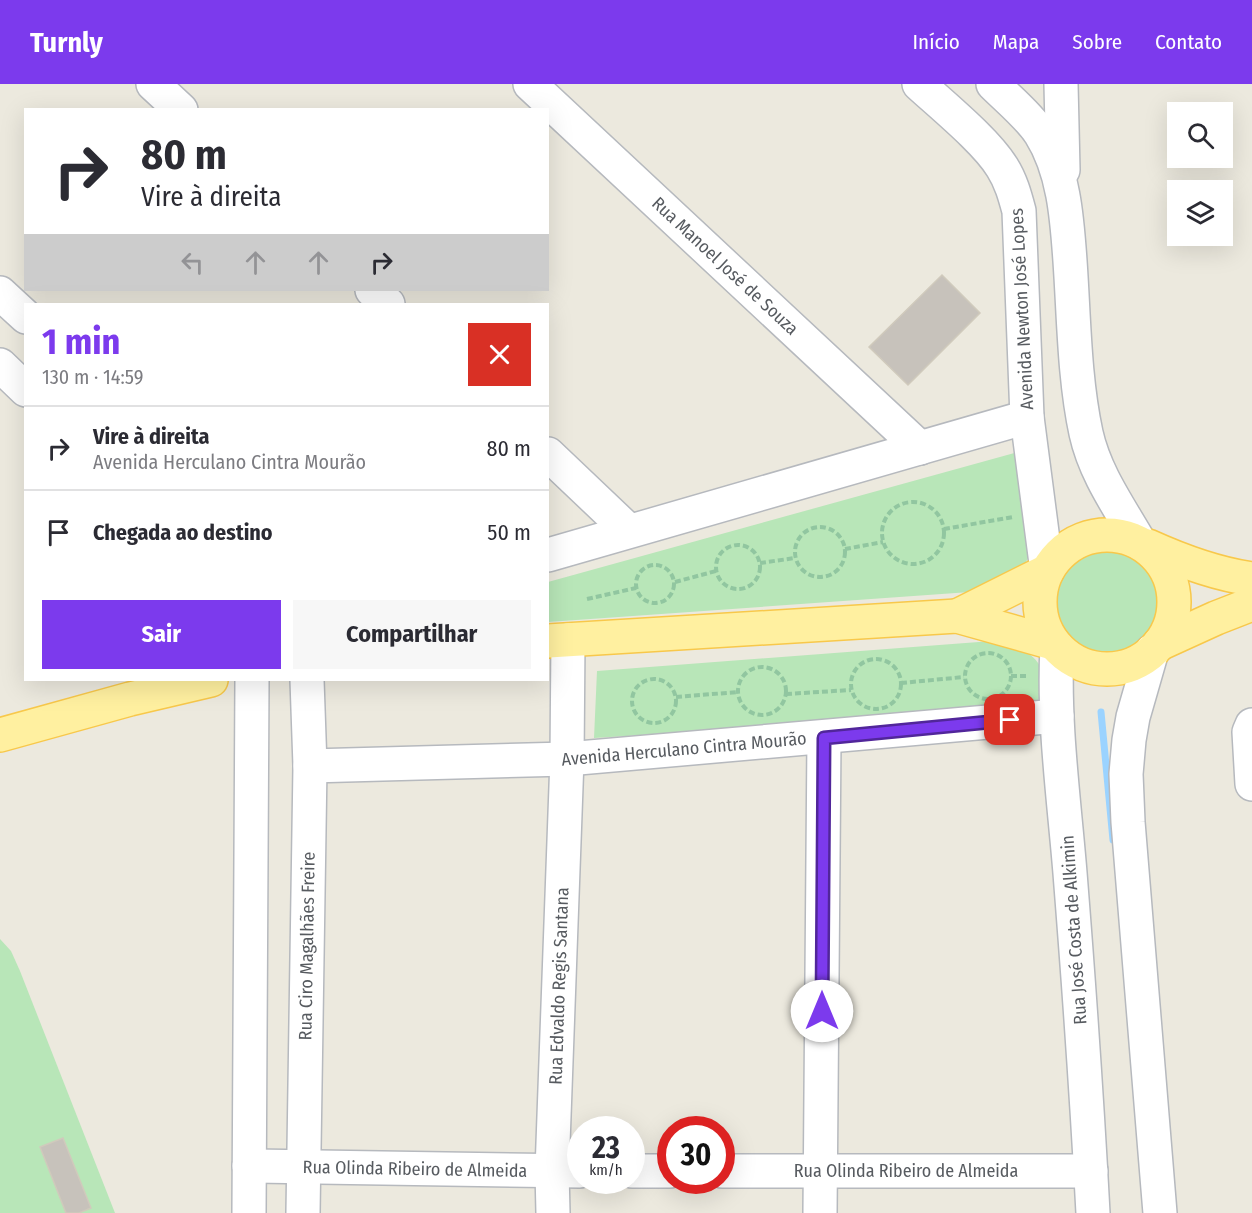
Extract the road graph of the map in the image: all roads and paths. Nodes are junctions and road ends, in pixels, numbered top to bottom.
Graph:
1 (153, 84) edge
2 (530, 84) edge
3 (919, 84) edge
4 (1061, 84) edge
5 (1005, 90) edge
6 (179, 108) edge
7 (1063, 196) junction
8 (373, 291) edge
9 (0, 293) edge
10 (387, 303) edge
11 (24, 315) edge
12 (1027, 417) junction
13 (921, 448) junction
14 (549, 455) edge
15 (1041, 513) junction
16 (944, 529) junction
17 (629, 531) junction
18 (883, 542) junction
19 (1140, 543) junction
20 (845, 549) junction
21 (549, 555) edge
22 (795, 558) junction
23 (760, 563) junction
24 (716, 571) junction
25 (1047, 571) junction
26 (1252, 579) edge
27 (675, 582) junction
28 (636, 588) junction
29 (587, 599) dead end
30 (1252, 604) edge
31 (957, 616) junction
32 (558, 641) edge
33 (1055, 645) junction
34 (1156, 648) junction
35 (964, 677) junction
36 (207, 681) edge
37 (252, 681) edge
38 (307, 681) edge
39 (901, 683) junction
40 (851, 690) junction
41 (738, 692) junction
42 (786, 694) junction
43 (676, 697) junction
44 (1057, 716) junction
45 (1252, 725) edge
46 (0, 735) edge
47 (824, 738) junction
48 (567, 759) junction
49 (310, 766) junction
50 (1252, 784) edge
51 (249, 1166) junction
52 (304, 1168) junction
53 (566, 1171) edge
54 (735, 1171) edge
55 (821, 1171) junction
56 (1091, 1171) junction
57 (249, 1213) edge
58 (303, 1213) edge
59 (553, 1213) edge
60 (820, 1213) edge
61 (1093, 1213) edge
62 (1160, 1213) edge

1 - 6 street
2 - 13 street, Rua Manoel José de Souza
3 - 12 street, Avenida Newton José Lopes
4 - 7 street
5 - 7 street
7 - 19 street
8 - 10 street
9 - 11 street
12 - 13 street
12 - 15 street, Avenida Newton José Lopes
13 - 17 street
14 - 17 street
15 - 16 path
15 - 25 street, Avenida Newton José Lopes
16 - 18 path
16 - 18 path
17 - 21 street
18 - 20 path
19 - 25 main road
19 - 26 main road
19 - 34 main road
20 - 22 path
20 - 22 path
22 - 23 path
23 - 24 path
23 - 24 path
24 - 27 path
25 - 31 main road
25 - 33 main road
27 - 28 path
27 - 28 path
28 - 29 path
30 - 34 main road
31 - 32 main road
31 - 33 main road
32 - 48 street, Rua Edvaldo Regis Santana
33 - 34 main road
33 - 44 street, Rua José Costa de Alkimin
34 - 62 street
35 - 35 path
35 - 39 path
36 - 46 main road
37 - 51 street
38 - 49 street, Rua Ciro Magalhães Freire
39 - 40 path
39 - 40 path
40 - 42 path
41 - 42 path
41 - 42 path
41 - 43 path
43 - 43 path
44 - 47 street, Avenida Herculano Cintra Mourão
44 - 56 street, Rua José Costa de Alkimin
45 - 50 street
47 - 48 street, Avenida Herculano Cintra Mourão
47 - 55 street
48 - 49 street, Avenida Herculano Cintra Mourão
48 - 53 street, Rua Edvaldo Regis Santana
49 - 52 street, Rua Ciro Magalhães Freire
51 - 52 street, Rua Olinda Ribeiro de Almeida
51 - 57 street
52 - 53 street, Rua Olinda Ribeiro de Almeida
52 - 58 street, Rua Ciro Magalhães Freire
53 - 59 street, Rua Edvaldo Regis Santana
54 - 55 street, Rua Olinda Ribeiro de Almeida
55 - 56 street, Rua Olinda Ribeiro de Almeida
55 - 60 street
56 - 61 street, Rua José Costa de Alkimin

